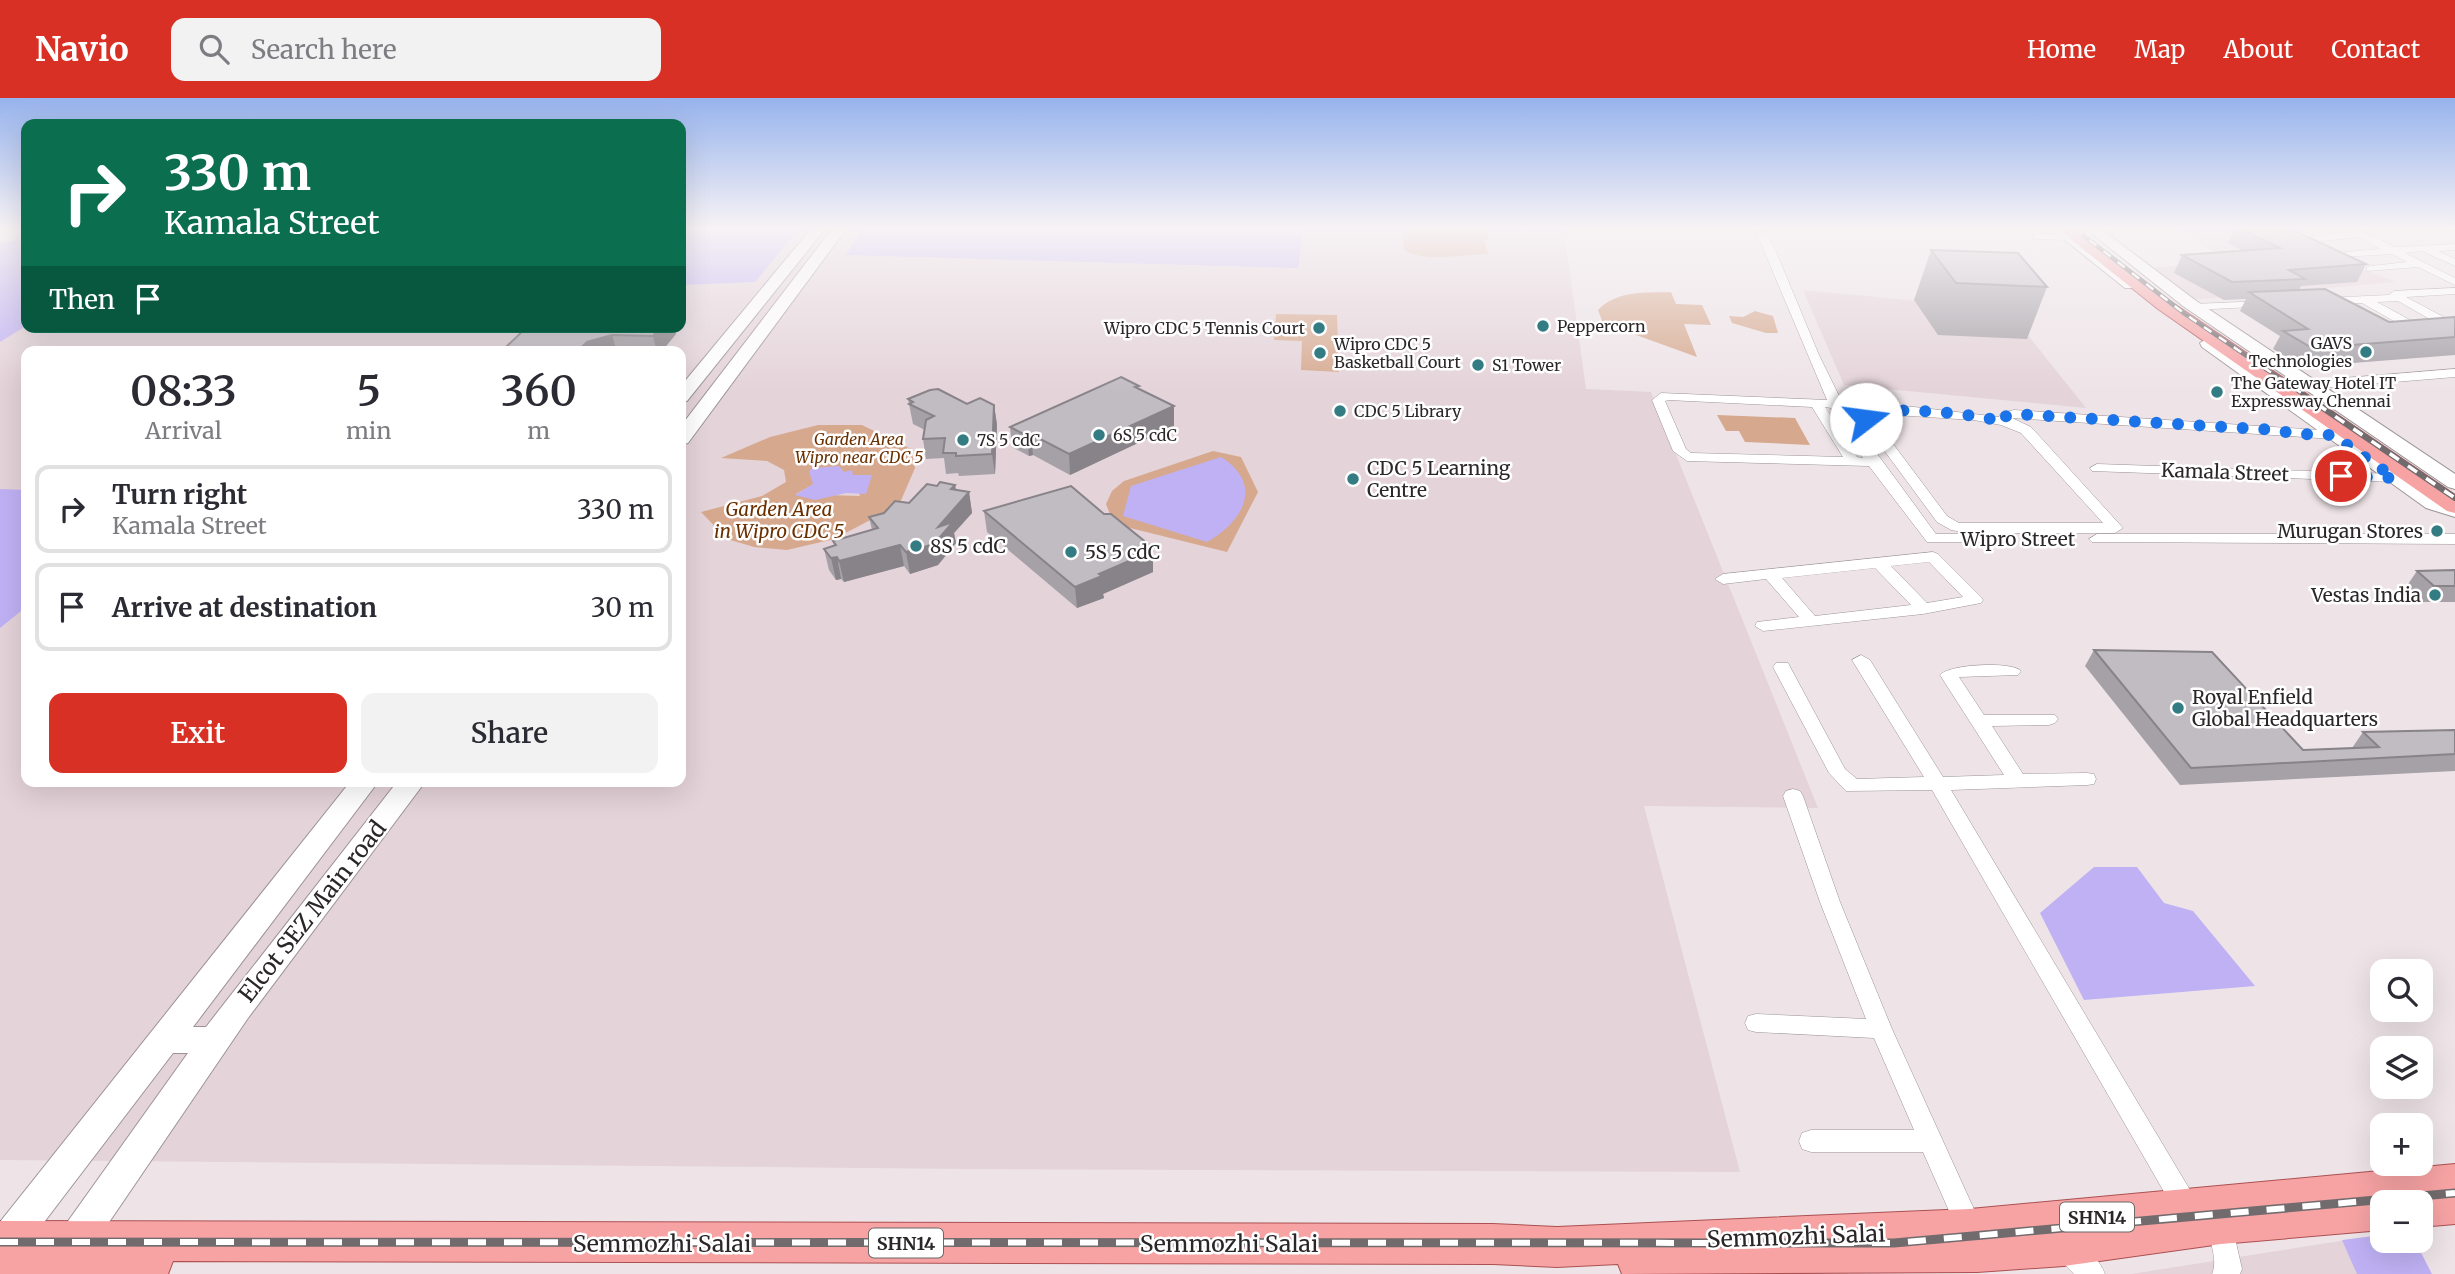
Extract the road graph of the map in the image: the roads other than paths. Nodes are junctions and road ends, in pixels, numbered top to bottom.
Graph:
1 (773, 284) edge
2 (798, 284) edge
3 (1786, 284) edge
4 (2143, 284) edge
5 (2152, 284) edge
6 (2455, 291) edge
7 (2425, 292) junction
8 (2362, 299) junction
9 (2344, 300) junction
10 (2274, 301) edge
11 (2329, 301) junction
12 (2455, 304) edge
13 (2185, 307) junction
14 (2353, 314) edge
15 (2419, 330) junction
16 (2284, 373) junction
17 (2455, 373) edge
18 (686, 391) edge
19 (1816, 403) junction
20 (1837, 404) junction
21 (2005, 422) junction
22 (2329, 431) junction
23 (686, 432) edge
24 (1853, 462) junction
25 (1874, 462) junction
26 (2097, 468) dead end
27 (2395, 478) junction
28 (2455, 483) edge
29 (2455, 492) edge
30 (2455, 508) edge
31 (2120, 534) junction
32 (2455, 538) edge
33 (1932, 540) junction
34 (1933, 557) junction
35 (1879, 563) junction
36 (1770, 574) junction
37 (1723, 579) dead end
38 (1923, 609) junction
39 (1811, 621) junction
40 (1763, 626) dead end
41 (1861, 660) dead end
42 (1782, 667) dead end
43 (2012, 671) dead end
44 (2049, 719) dead end
45 (1978, 720) junction
46 (2087, 779) dead end
47 (2018, 781) junction
48 (1938, 784) junction
49 (361, 787) edge
50 (408, 787) edge
51 (1793, 796) dead end
52 (1756, 1023) dead end
53 (1881, 1029) junction
54 (165, 1039) junction
55 (214, 1041) junction
56 (1931, 1140) junction
57 (1811, 1141) dead end
58 (2455, 1182) edge
59 (2455, 1205) edge
60 (2433, 1207) edge
61 (2370, 1211) edge
62 (2204, 1217) junction
63 (1970, 1229) junction
64 (2068, 1247) edge
65 (2, 1249) edge
66 (662, 1251) junction
67 (68, 1252) junction
68 (2225, 1274) edge

1 - 18 street
2 - 23 street
3 - 20 street, Wipro Street
4 - 22 street
5 - 13 main road
6 - 7 street
7 - 11 street
7 - 12 street
8 - 9 street
8 - 15 street
8 - 15 street
9 - 11 street
9 - 15 street
10 - 13 street
11 - 14 street
13 - 16 main road
16 - 17 street
16 - 28 street
16 - 29 main road
16 - 30 main road
19 - 20 street
19 - 24 street
19 - 24 street
20 - 25 street, Wipro Street
21 - 22 street
21 - 31 street
21 - 31 street
22 - 27 street
24 - 25 street
25 - 33 street, Wipro Street
26 - 27 street, Kamala Street
27 - 30 street
31 - 32 street, Wipro Street
31 - 33 street, Wipro Street
33 - 34 street
34 - 35 street
34 - 38 street
35 - 36 street
35 - 38 street
36 - 37 street
36 - 39 street
38 - 39 street
39 - 40 street
41 - 48 street
42 - 48 street
43 - 45 street
44 - 45 street
45 - 47 street
46 - 47 street
47 - 48 street
48 - 62 street
49 - 54 street, Elcot SEZ Main road
50 - 55 street, Elcot SEZ Main road
51 - 53 street
52 - 53 street
53 - 56 street
54 - 55 street
54 - 65 street, Elcot SEZ Main road
55 - 67 street, Elcot SEZ Main road
56 - 57 street
56 - 63 street
58 - 62 main road, SHN14
59 - 60 main road
61 - 62 main road, SHN14
62 - 64 main road, SHN14
62 - 68 street
63 - 64 main road, Semmozhi Salai / SHN14
63 - 66 main road, Semmozhi Salai / SHN14
64 - 66 main road, SHN14
65 - 67 main road, SHN14
66 - 67 main road, SHN14

